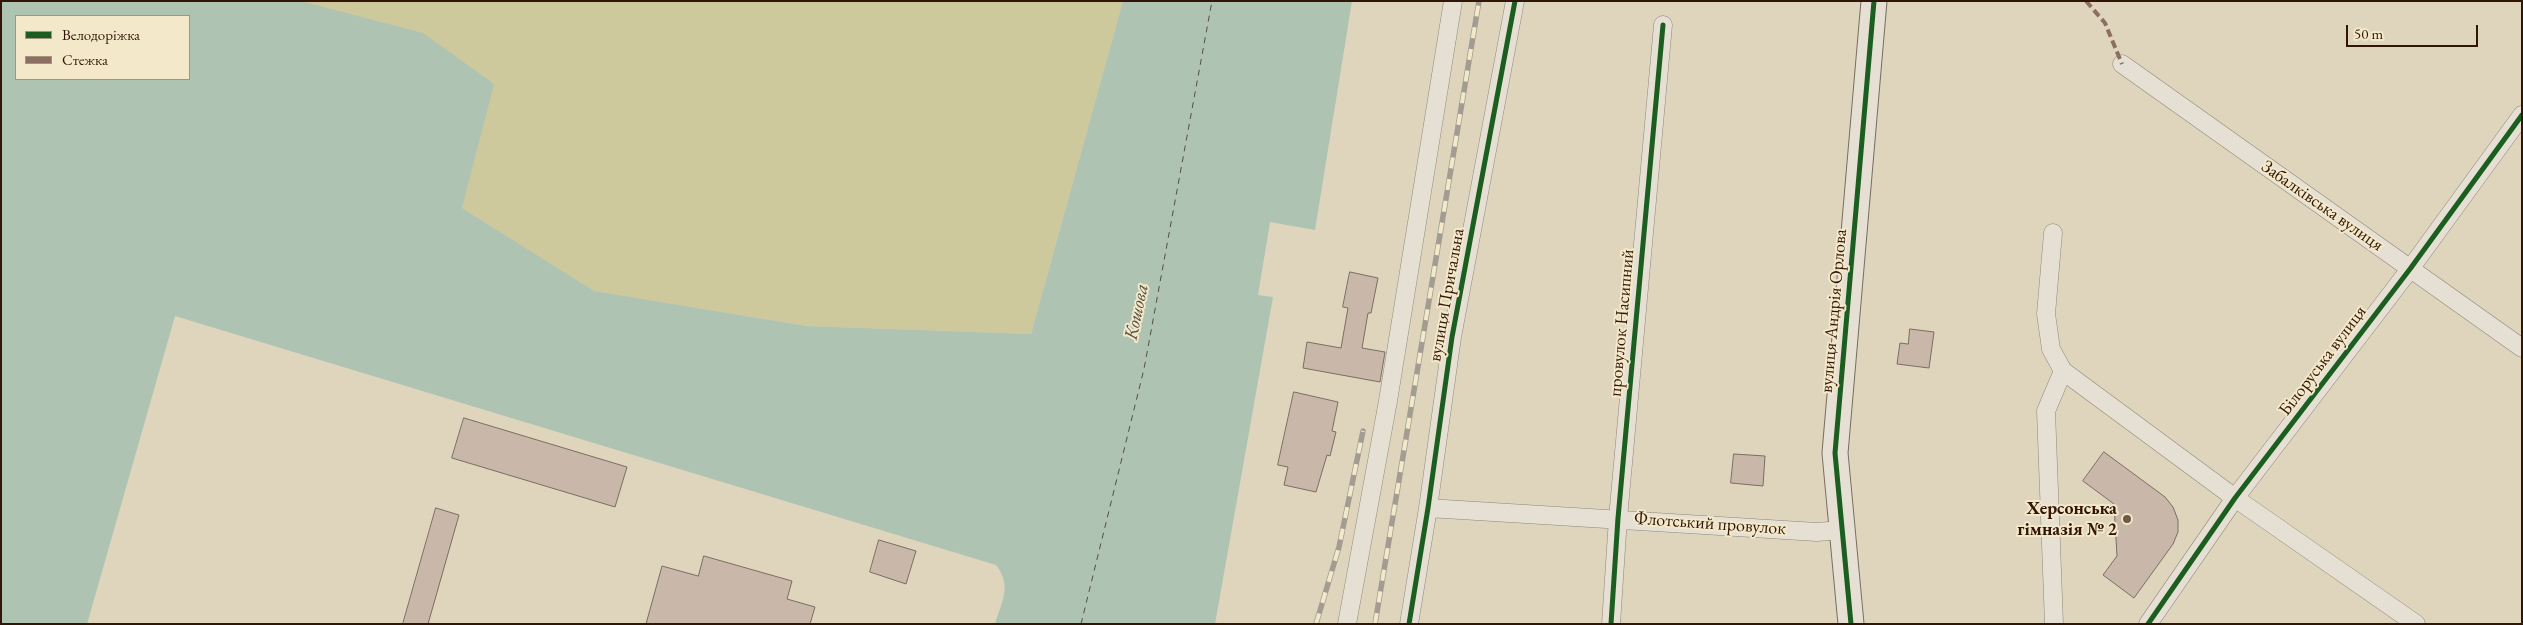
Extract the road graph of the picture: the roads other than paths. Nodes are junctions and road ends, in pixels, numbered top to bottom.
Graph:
1 (1453, 1) edge
2 (1515, 1) edge
3 (1874, 1) edge
4 (1663, 25) dead end
5 (2122, 64) dead end
6 (2522, 115) edge
7 (2053, 233) dead end
8 (2410, 269) junction
9 (2522, 348) edge
10 (2063, 371) junction
11 (2236, 498) junction
12 (1428, 508) junction
13 (1618, 518) junction
14 (1841, 530) junction
15 (1347, 624) edge
16 (1409, 624) edge
17 (1611, 624) edge
18 (1852, 624) edge
19 (2054, 624) edge
20 (2148, 624) edge
21 (2416, 624) edge

1 - 15 street
2 - 12 street, вулиця Причальна
3 - 14 street, вулиця Андрія Орлова
4 - 13 street, провулок Насипний
5 - 8 street, Забалківська вулиця
6 - 8 street, Білоруська вулиця
7 - 10 street
8 - 9 street, Забалківська вулиця
8 - 11 street, Білоруська вулиця
10 - 11 street
10 - 19 street
11 - 20 street, Білоруська вулиця
11 - 21 street
12 - 13 street, Флотський провулок
12 - 16 street, вулиця Причальна
13 - 14 street, Флотський провулок
13 - 17 street, провулок Насипний
14 - 18 street, вулиця Андрія Орлова

